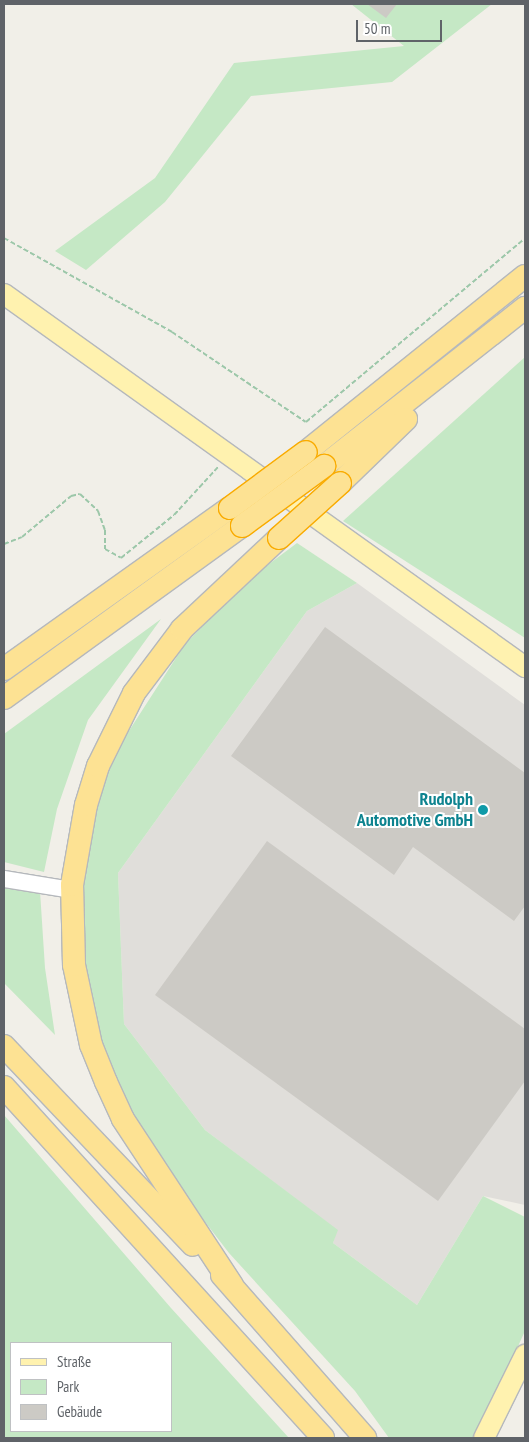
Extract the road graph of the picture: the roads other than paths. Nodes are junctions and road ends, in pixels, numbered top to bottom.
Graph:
1 (525, 276) edge
2 (4, 294) edge
3 (525, 308) edge
4 (472, 353) junction
5 (236, 517) junction
6 (73, 620) junction
7 (4, 652) edge
8 (525, 667) edge
9 (4, 669) edge
10 (4, 698) edge
11 (4, 879) edge
12 (72, 890) junction
13 (4, 1046) edge
14 (4, 1087) edge
15 (232, 1285) junction
16 (525, 1354) edge
17 (323, 1438) edge
18 (365, 1438) edge
19 (484, 1438) edge

1 - 5 highway, bridge
2 - 8 main road
3 - 4 highway
4 - 5 highway, bridge
4 - 12 highway, bridge
5 - 6 highway
5 - 10 highway
6 - 7 highway
6 - 9 highway
11 - 12 lane
12 - 15 highway
13 - 15 highway
14 - 17 highway
15 - 18 highway
16 - 19 main road

